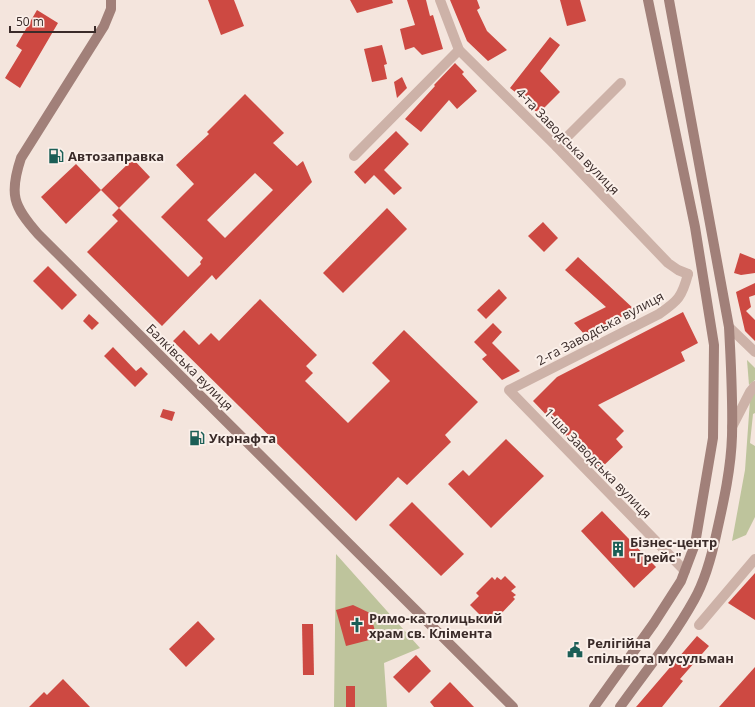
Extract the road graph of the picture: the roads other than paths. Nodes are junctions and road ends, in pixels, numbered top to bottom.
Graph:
1 (111, 0) edge
2 (440, 0) edge
3 (648, 0) edge
4 (669, 0) edge
5 (458, 50) junction
6 (621, 83) dead end
7 (557, 147) junction
8 (354, 156) dead end
9 (701, 266) junction
10 (688, 274) junction
11 (729, 327) junction
12 (755, 352) edge
13 (755, 386) edge
14 (509, 390) joint
15 (732, 427) junction
16 (755, 559) edge
17 (685, 571) junction
18 (699, 625) dead end
19 (513, 707) edge
20 (594, 707) edge
21 (620, 707) edge

1 - 19 street, Балківська вулиця
2 - 5 street, 4-та Заводська вулиця
3 - 9 street
4 - 11 street
5 - 7 street, 4-та Заводська вулиця
5 - 8 street
6 - 7 street
7 - 10 street, 4-та Заводська вулиця
9 - 10 street
9 - 17 street
10 - 14 street, 2-га Заводська вулиця
11 - 12 street
11 - 15 street
13 - 15 street
14 - 17 street, 1-ша Заводська вулиця
15 - 21 street
16 - 18 street
17 - 20 street

